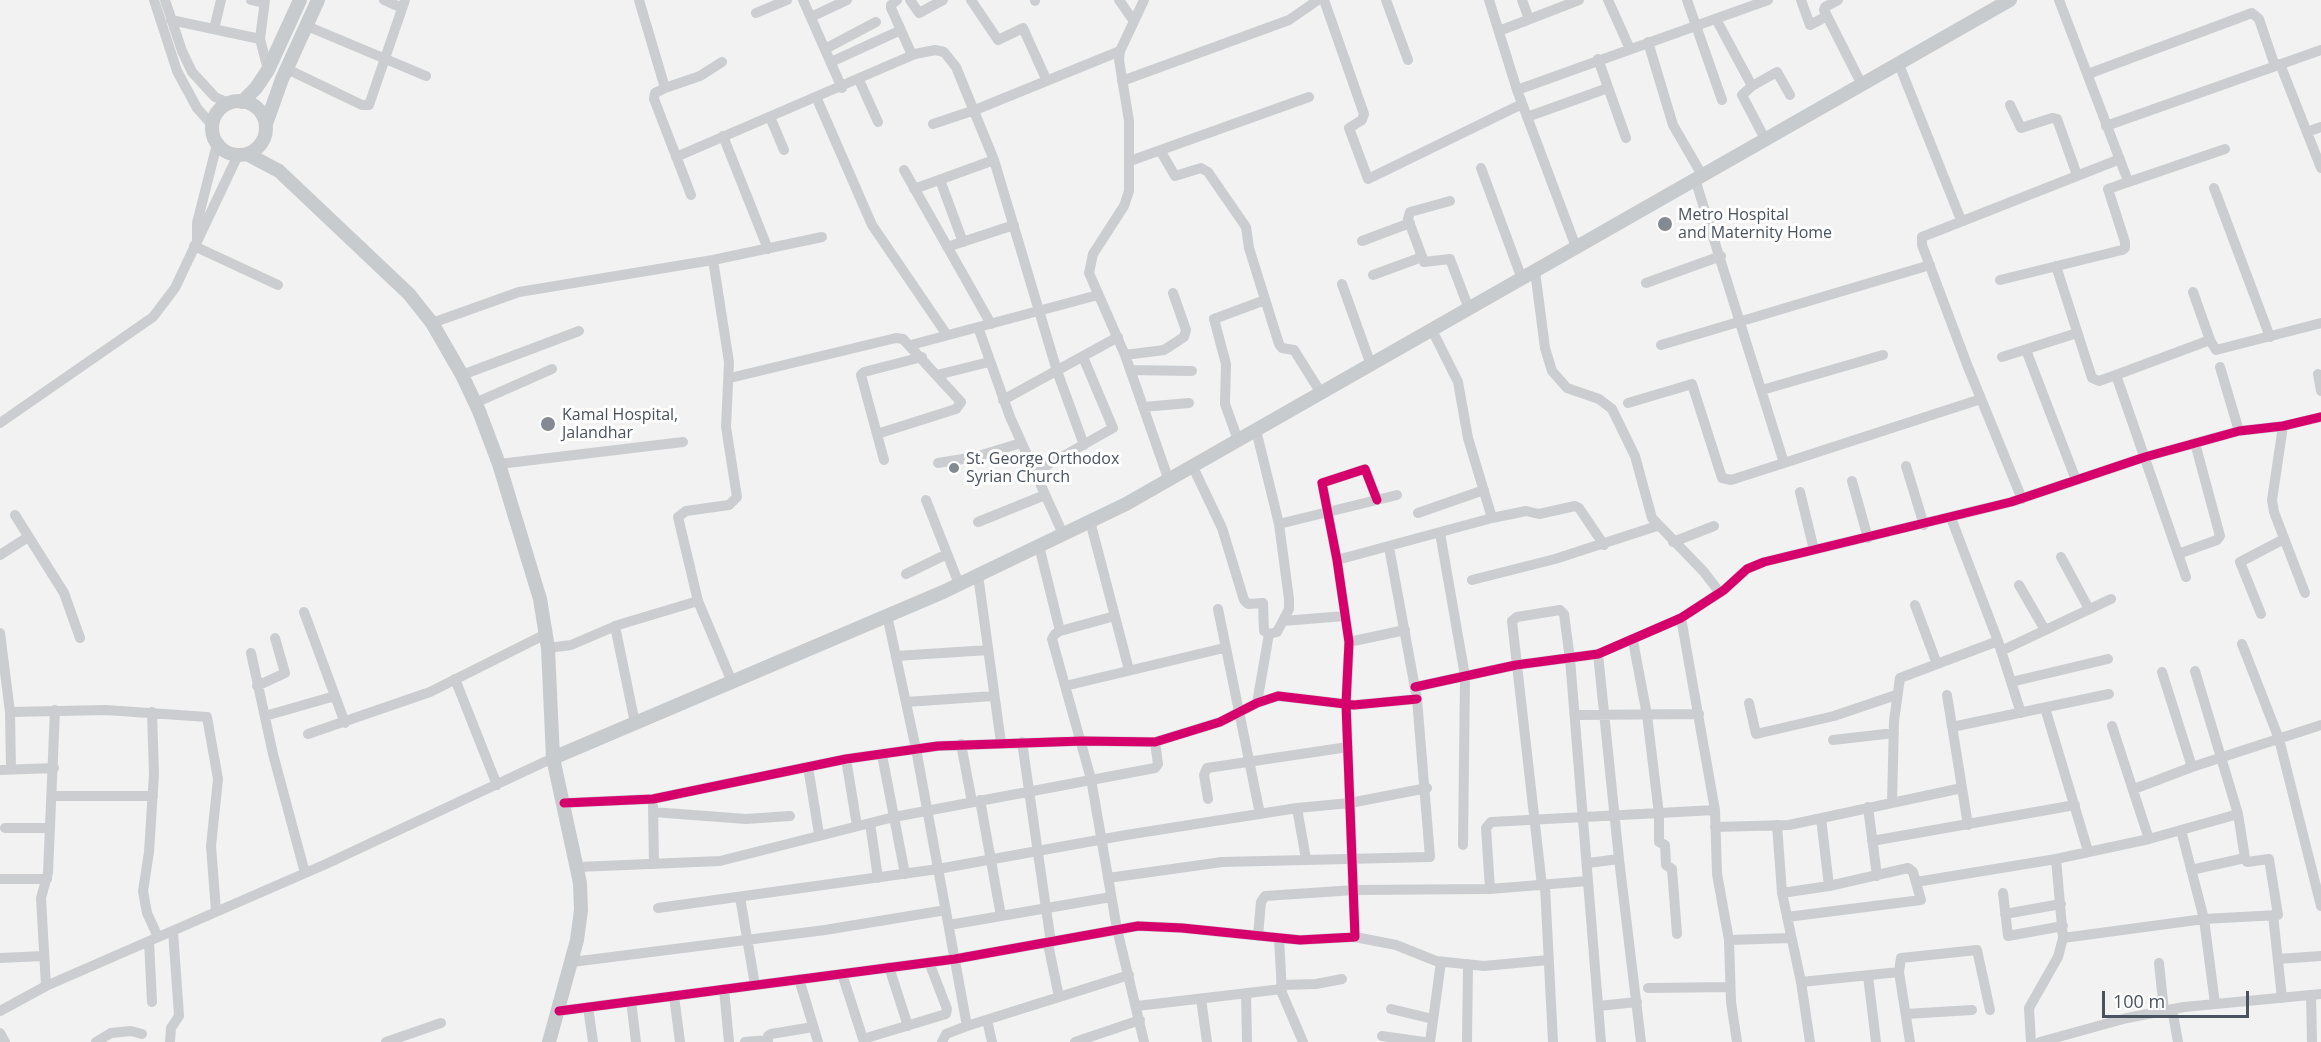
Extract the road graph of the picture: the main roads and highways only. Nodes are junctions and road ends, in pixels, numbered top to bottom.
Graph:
1 (300, 0) edge
2 (318, 0) edge
3 (2010, 0) edge
4 (235, 103) junction
5 (266, 124) junction
6 (263, 140) junction
7 (242, 154) junction
8 (279, 171) junction
9 (553, 758) junction
10 (549, 1042) edge

1 - 4 main road
2 - 5 main road
3 - 9 main road
4 - 5 main road
4 - 7 main road
5 - 6 main road
6 - 7 main road
6 - 8 main road
7 - 8 main road
8 - 9 main road
9 - 10 main road

